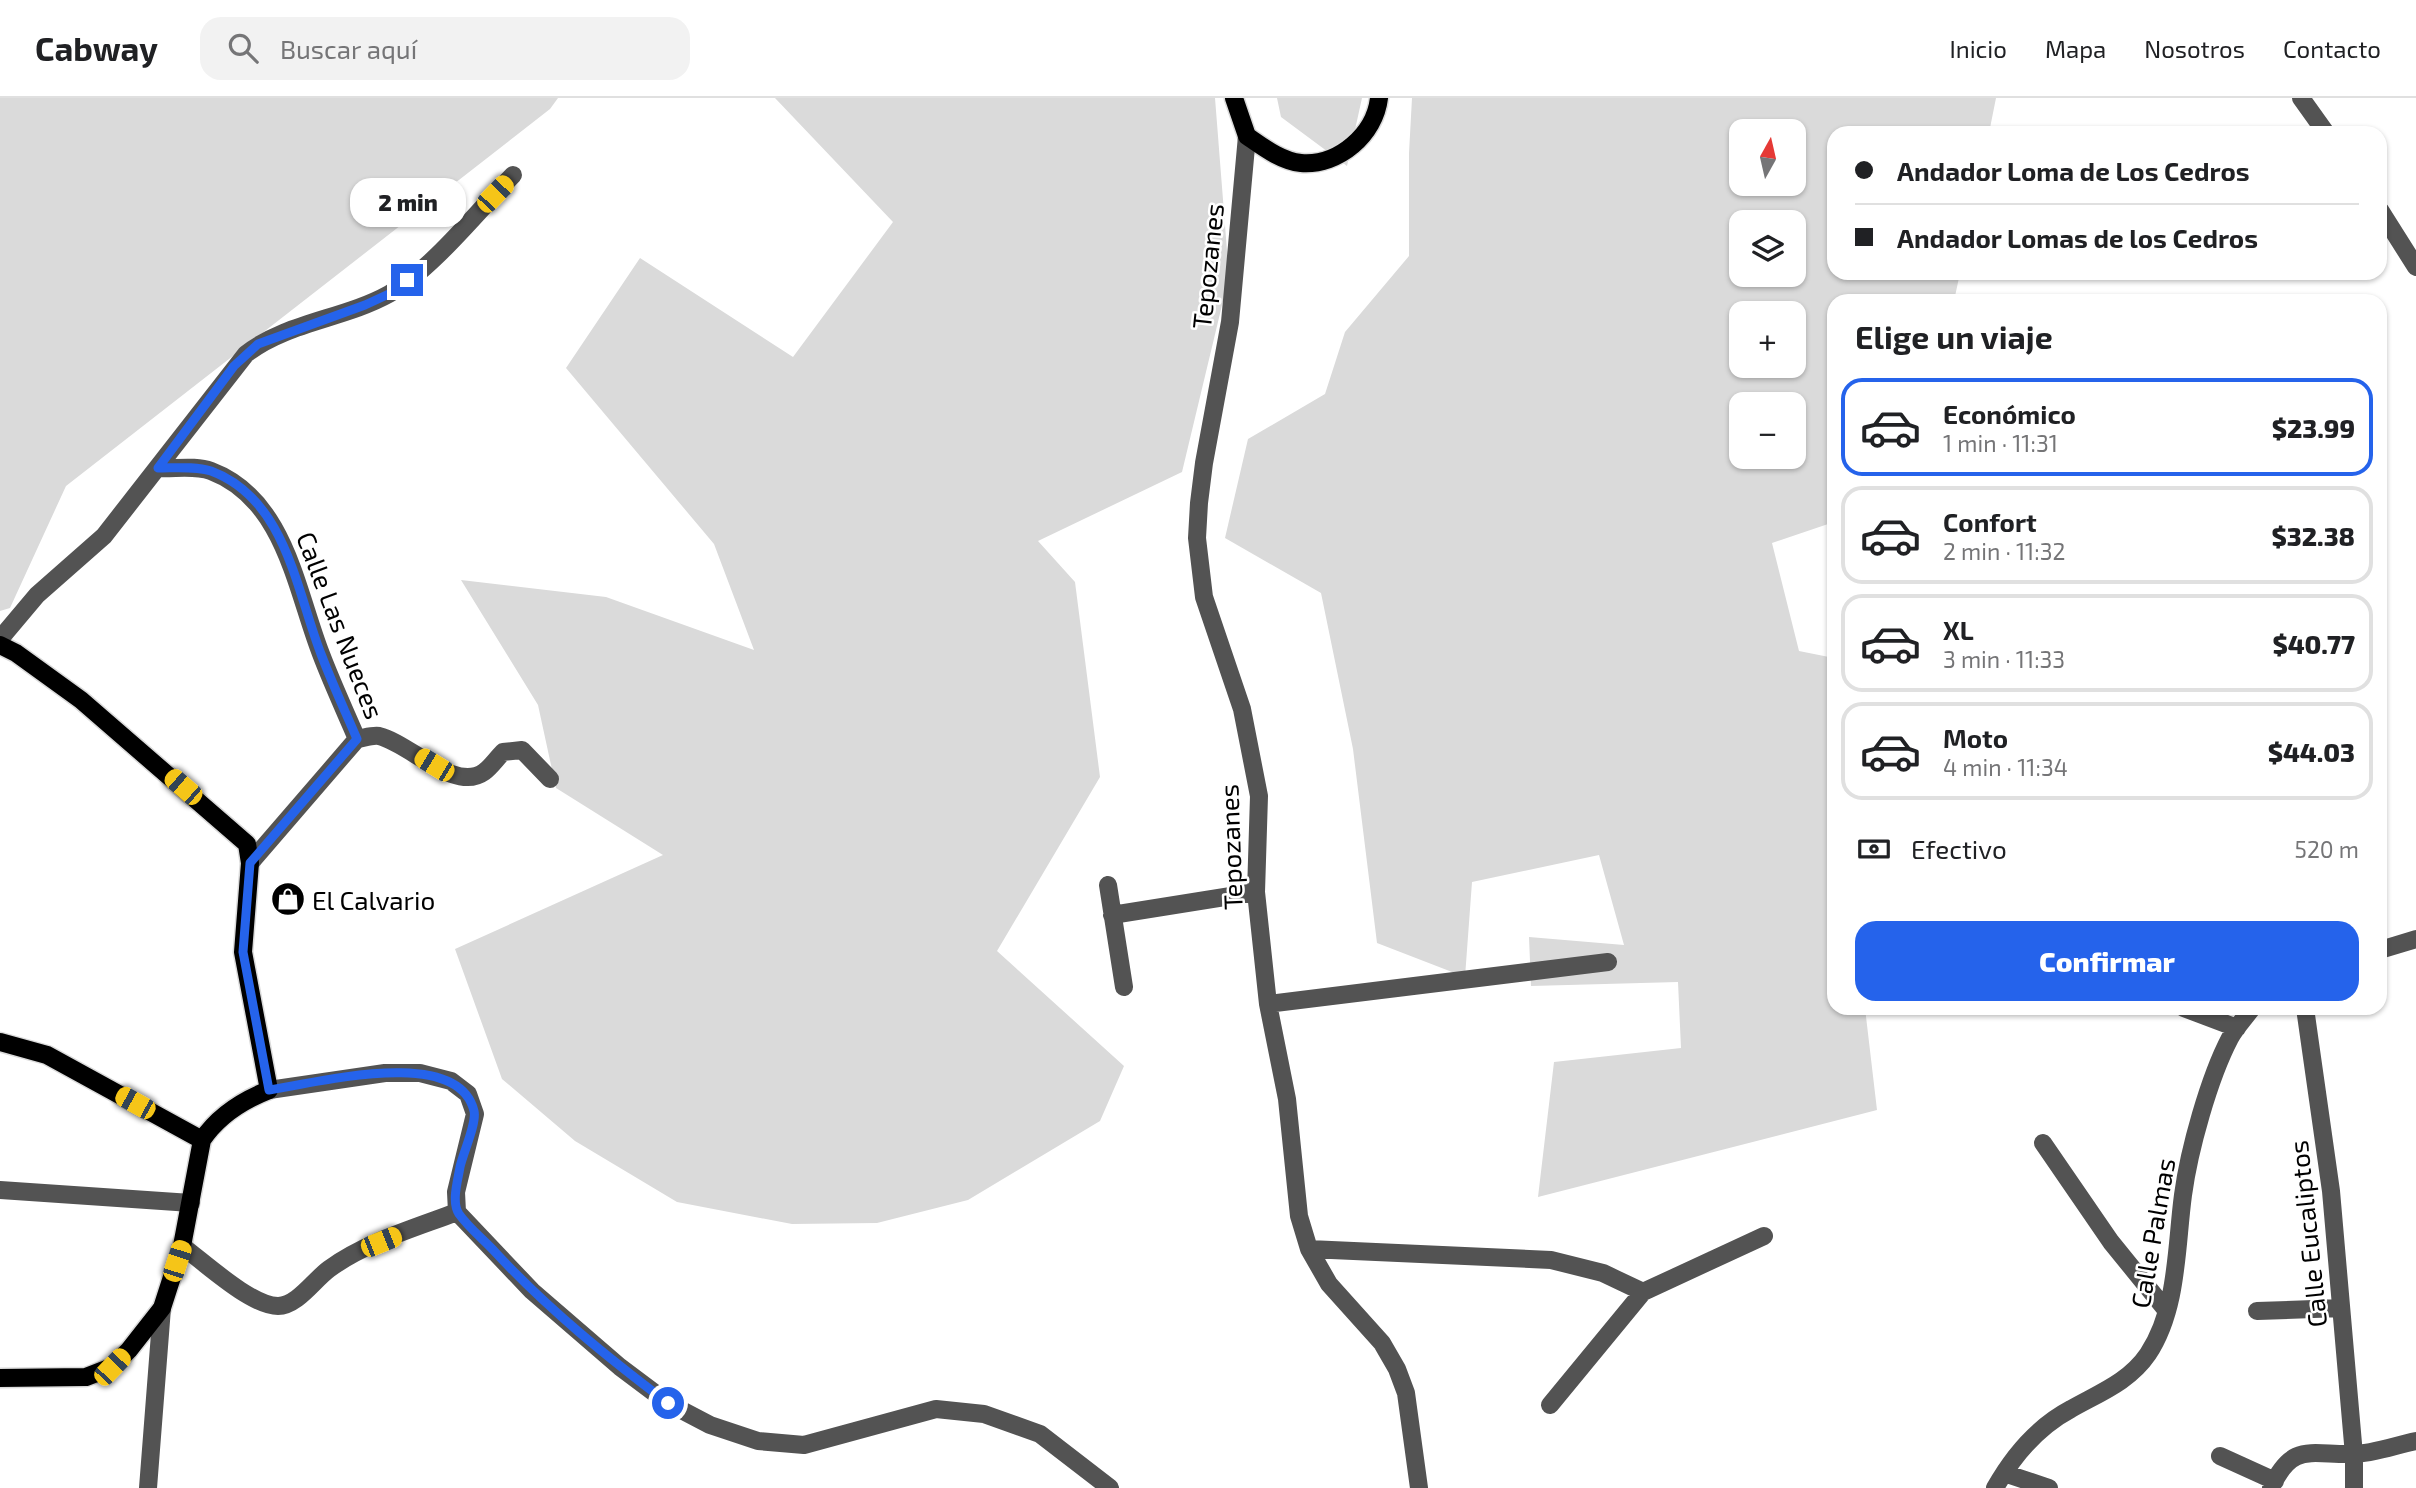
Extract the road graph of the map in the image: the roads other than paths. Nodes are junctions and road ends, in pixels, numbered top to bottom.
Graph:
1 (1234, 98) edge
2 (1379, 98) edge
3 (2301, 98) edge
4 (2321, 126) edge
5 (1247, 136) junction
6 (513, 175) dead end
7 (2387, 221) edge
8 (2416, 267) edge
9 (158, 468) junction
10 (0, 639) edge
11 (0, 645) edge
12 (357, 739) junction
13 (550, 779) dead end
14 (250, 863) junction
15 (1108, 885) dead end
16 (1256, 892) junction
17 (1112, 915) junction
18 (2416, 939) edge
19 (2387, 948) edge
20 (1608, 962) dead end
21 (1124, 987) dead end
22 (1268, 1004) junction
23 (2203, 1015) edge
24 (2247, 1015) edge
25 (2306, 1015) edge
26 (2237, 1028) junction
27 (0, 1042) edge
28 (269, 1090) junction
29 (202, 1140) junction
30 (2043, 1143) dead end
31 (0, 1190) edge
32 (191, 1203) junction
33 (457, 1212) junction
34 (1764, 1236) dead end
35 (182, 1246) junction
36 (1309, 1249) junction
37 (1643, 1292) junction
38 (163, 1308) junction
39 (2341, 1308) junction
40 (2166, 1311) junction
41 (2257, 1311) dead end
42 (0, 1378) edge
43 (1550, 1405) dead end
44 (2416, 1441) edge
45 (2354, 1455) junction
46 (2220, 1456) dead end
47 (1999, 1480) edge
48 (2273, 1484) edge
49 (148, 1488) edge
50 (1110, 1488) edge
51 (1419, 1488) edge
52 (2049, 1488) edge
53 (2354, 1488) edge

1 - 5 main road
2 - 5 main road
3 - 4 street
5 - 16 street, Tepozanes
6 - 9 street
7 - 8 street
9 - 10 street
9 - 12 street, Calle Las Nueces
11 - 14 main road
12 - 13 street, Calle Las Nueces
12 - 14 street
14 - 28 main road
15 - 17 street
16 - 17 street
16 - 22 street, Tepozanes
17 - 21 street
18 - 19 street
20 - 22 street
22 - 36 street, Tepozanes
23 - 26 street
24 - 26 street, Calle Palmas
25 - 39 street, Calle Eucaliptos
26 - 40 street, Calle Palmas
27 - 29 main road
28 - 29 main road
28 - 33 street
29 - 32 main road
30 - 40 street
31 - 32 street
32 - 35 main road
33 - 35 street
33 - 50 street
34 - 37 street
35 - 38 main road
36 - 37 street
36 - 51 street, Tepozanes
37 - 43 street
38 - 42 main road
38 - 49 street
39 - 41 street
39 - 45 street, Calle Eucaliptos
40 - 47 street, Calle Palmas
44 - 45 street
45 - 48 street
45 - 53 street, Calle Eucaliptos
46 - 48 street
47 - 52 street

